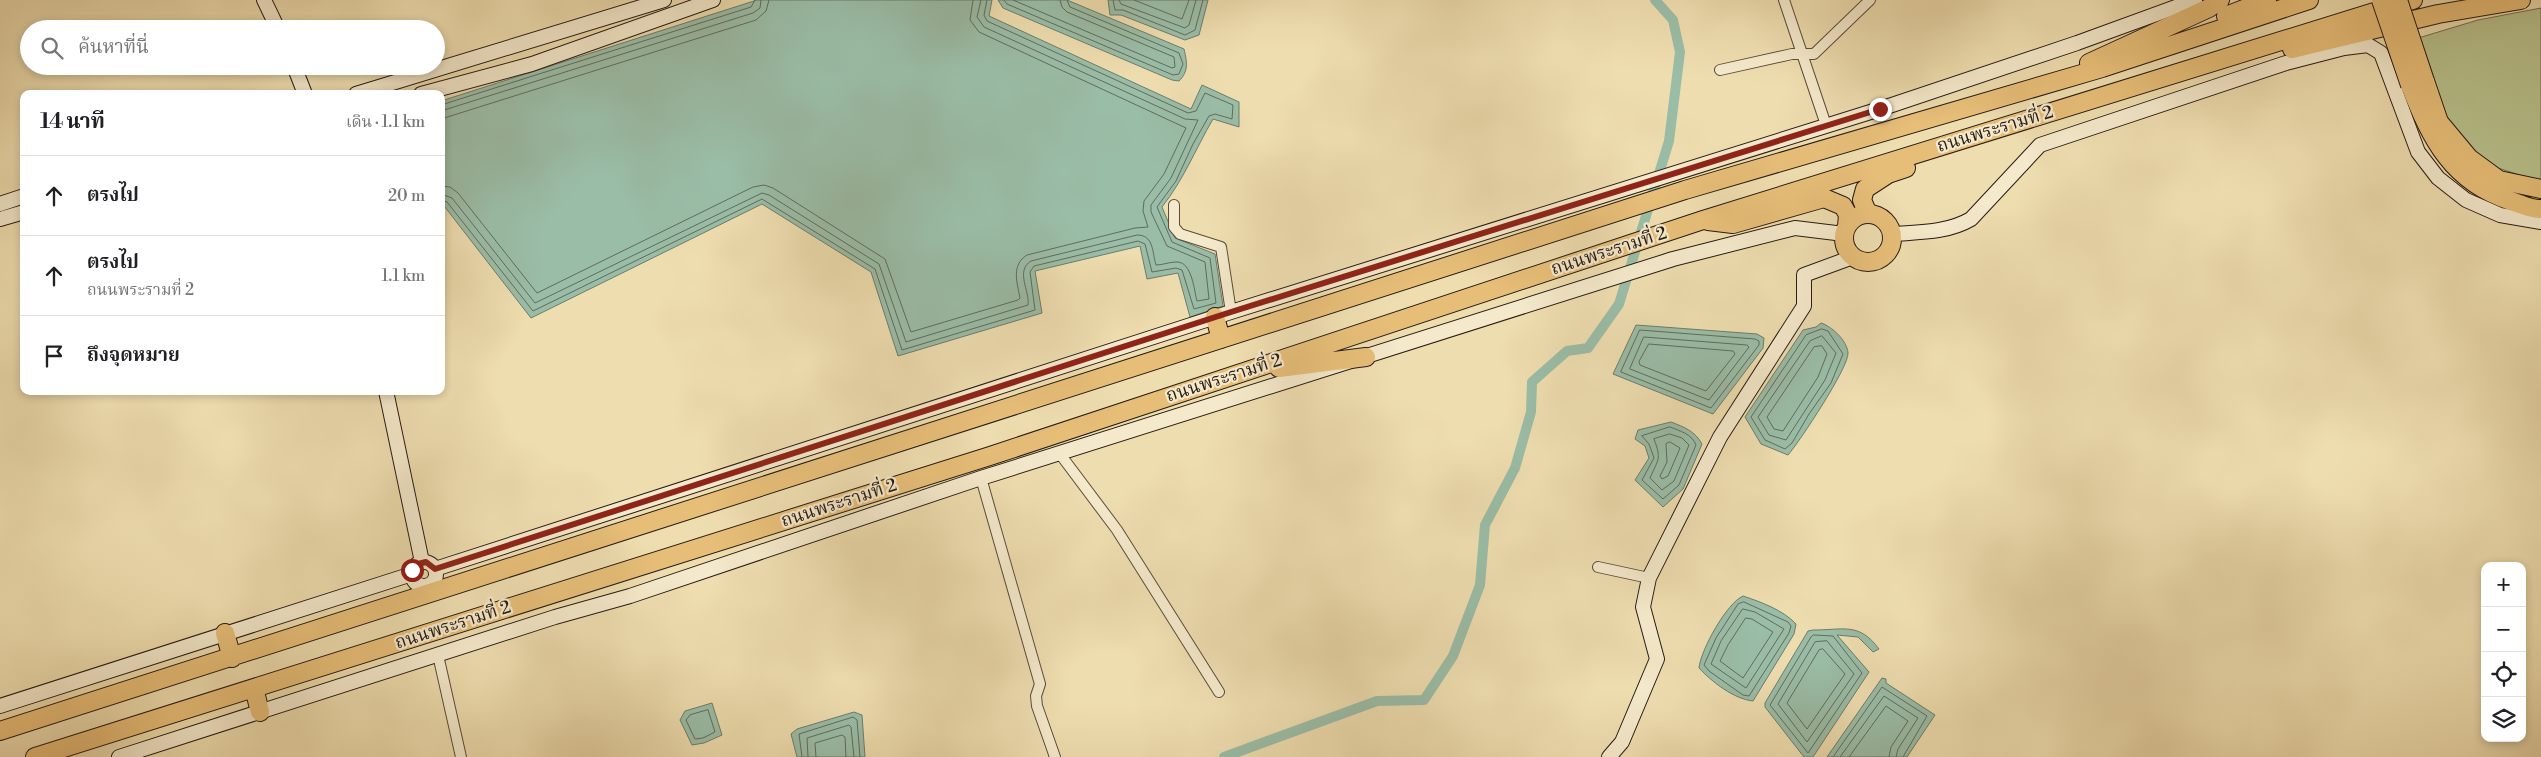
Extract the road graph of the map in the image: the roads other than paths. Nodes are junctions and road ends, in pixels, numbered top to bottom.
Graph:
1 (264, 0) edge
2 (664, 0) edge
3 (713, 0) edge
4 (1784, 0) edge
5 (1870, 0) edge
6 (2194, 0) edge
7 (2220, 0) edge
8 (2267, 0) edge
9 (2310, 0) edge
10 (2381, 0) edge
11 (2398, 0) edge
12 (2413, 0) edge
13 (2521, 0) edge
14 (274, 20) edge
15 (1802, 55) junction
16 (2208, 65) junction
17 (445, 67) edge
18 (2102, 68) junction
19 (1720, 70) dead end
20 (298, 75) edge
21 (418, 75) edge
22 (2418, 83) junction
23 (2032, 89) junction
24 (303, 90) edge
25 (369, 90) edge
26 (436, 90) edge
27 (2111, 93) junction
28 (1826, 125) junction
29 (2010, 125) junction
30 (2541, 189) edge
31 (20, 197) edge
32 (0, 204) edge
33 (1174, 205) dead end
34 (2541, 209) edge
35 (20, 213) edge
36 (1868, 214) junction
37 (0, 220) edge
38 (1703, 220) junction
39 (2541, 222) edge
40 (1845, 230) junction
41 (1892, 234) junction
42 (1852, 257) junction
43 (1223, 315) junction
44 (1222, 339) junction
45 (1366, 358) junction
46 (1232, 375) junction
47 (387, 395) edge
48 (1060, 454) junction
49 (981, 478) junction
50 (422, 562) junction
51 (1598, 567) dead end
52 (412, 574) junction
53 (1649, 578) junction
54 (433, 582) junction
55 (225, 633) junction
56 (438, 655) junction
57 (232, 658) junction
58 (254, 688) junction
59 (1219, 692) dead end
60 (0, 706) edge
61 (260, 712) junction
62 (0, 731) edge
63 (35, 757) edge
64 (118, 757) edge
65 (461, 757) edge
66 (1055, 757) edge
67 (1609, 757) edge

1 - 14 main road
2 - 17 main road
3 - 26 main road
4 - 15 street
5 - 15 street
6 - 28 main road, ถนนพระรามที่ 2
7 - 23 highway
8 - 18 highway
9 - 18 highway, ถนนพระรามที่ 2
10 - 22 highway, bridge
11 - 22 highway, bridge
12 - 16 highway, ถนนพระรามที่ 2
13 - 16 highway
15 - 19 street
15 - 28 street
16 - 27 highway, ถนนพระรามที่ 2
18 - 23 highway, ถนนพระรามที่ 2
18 - 27 highway
20 - 24 main road
21 - 25 main road
22 - 30 highway
22 - 34 highway
23 - 44 highway, ถนนพระรามที่ 2
27 - 29 highway, ถนนพระรามที่ 2
28 - 43 main road, ถนนพระรามที่ 2
29 - 36 highway
29 - 38 highway, ถนนพระรามที่ 2
31 - 32 main road
33 - 43 street
35 - 37 main road
36 - 40 highway
36 - 41 highway
38 - 40 highway
38 - 46 highway, ถนนพระรามที่ 2
39 - 41 main road, ถนนพระรามที่ 2
40 - 42 highway
40 - 45 main road, ถนนพระรามที่ 2
41 - 42 highway
42 - 53 main road
43 - 44 highway
43 - 54 main road, ถนนพระรามที่ 2
44 - 54 highway, ถนนพระรามที่ 2
45 - 46 highway
45 - 48 main road, ถนนพระรามที่ 2
46 - 58 highway, ถนนพระรามที่ 2
47 - 50 main road
48 - 49 main road, ถนนพระรามที่ 2
48 - 59 street
49 - 56 main road, ถนนพระรามที่ 2
49 - 66 street
50 - 52 main road
50 - 54 main road
51 - 53 street
52 - 54 main road
52 - 55 main road
53 - 67 main road
54 - 57 highway, ถนนพระรามที่ 2
55 - 57 highway
55 - 60 main road
56 - 61 main road, ถนนพระรามที่ 2
56 - 65 street
57 - 62 highway, ถนนพระรามที่ 2
58 - 61 highway
58 - 63 highway, ถนนพระรามที่ 2
61 - 64 main road, ถนนพระรามที่ 2

